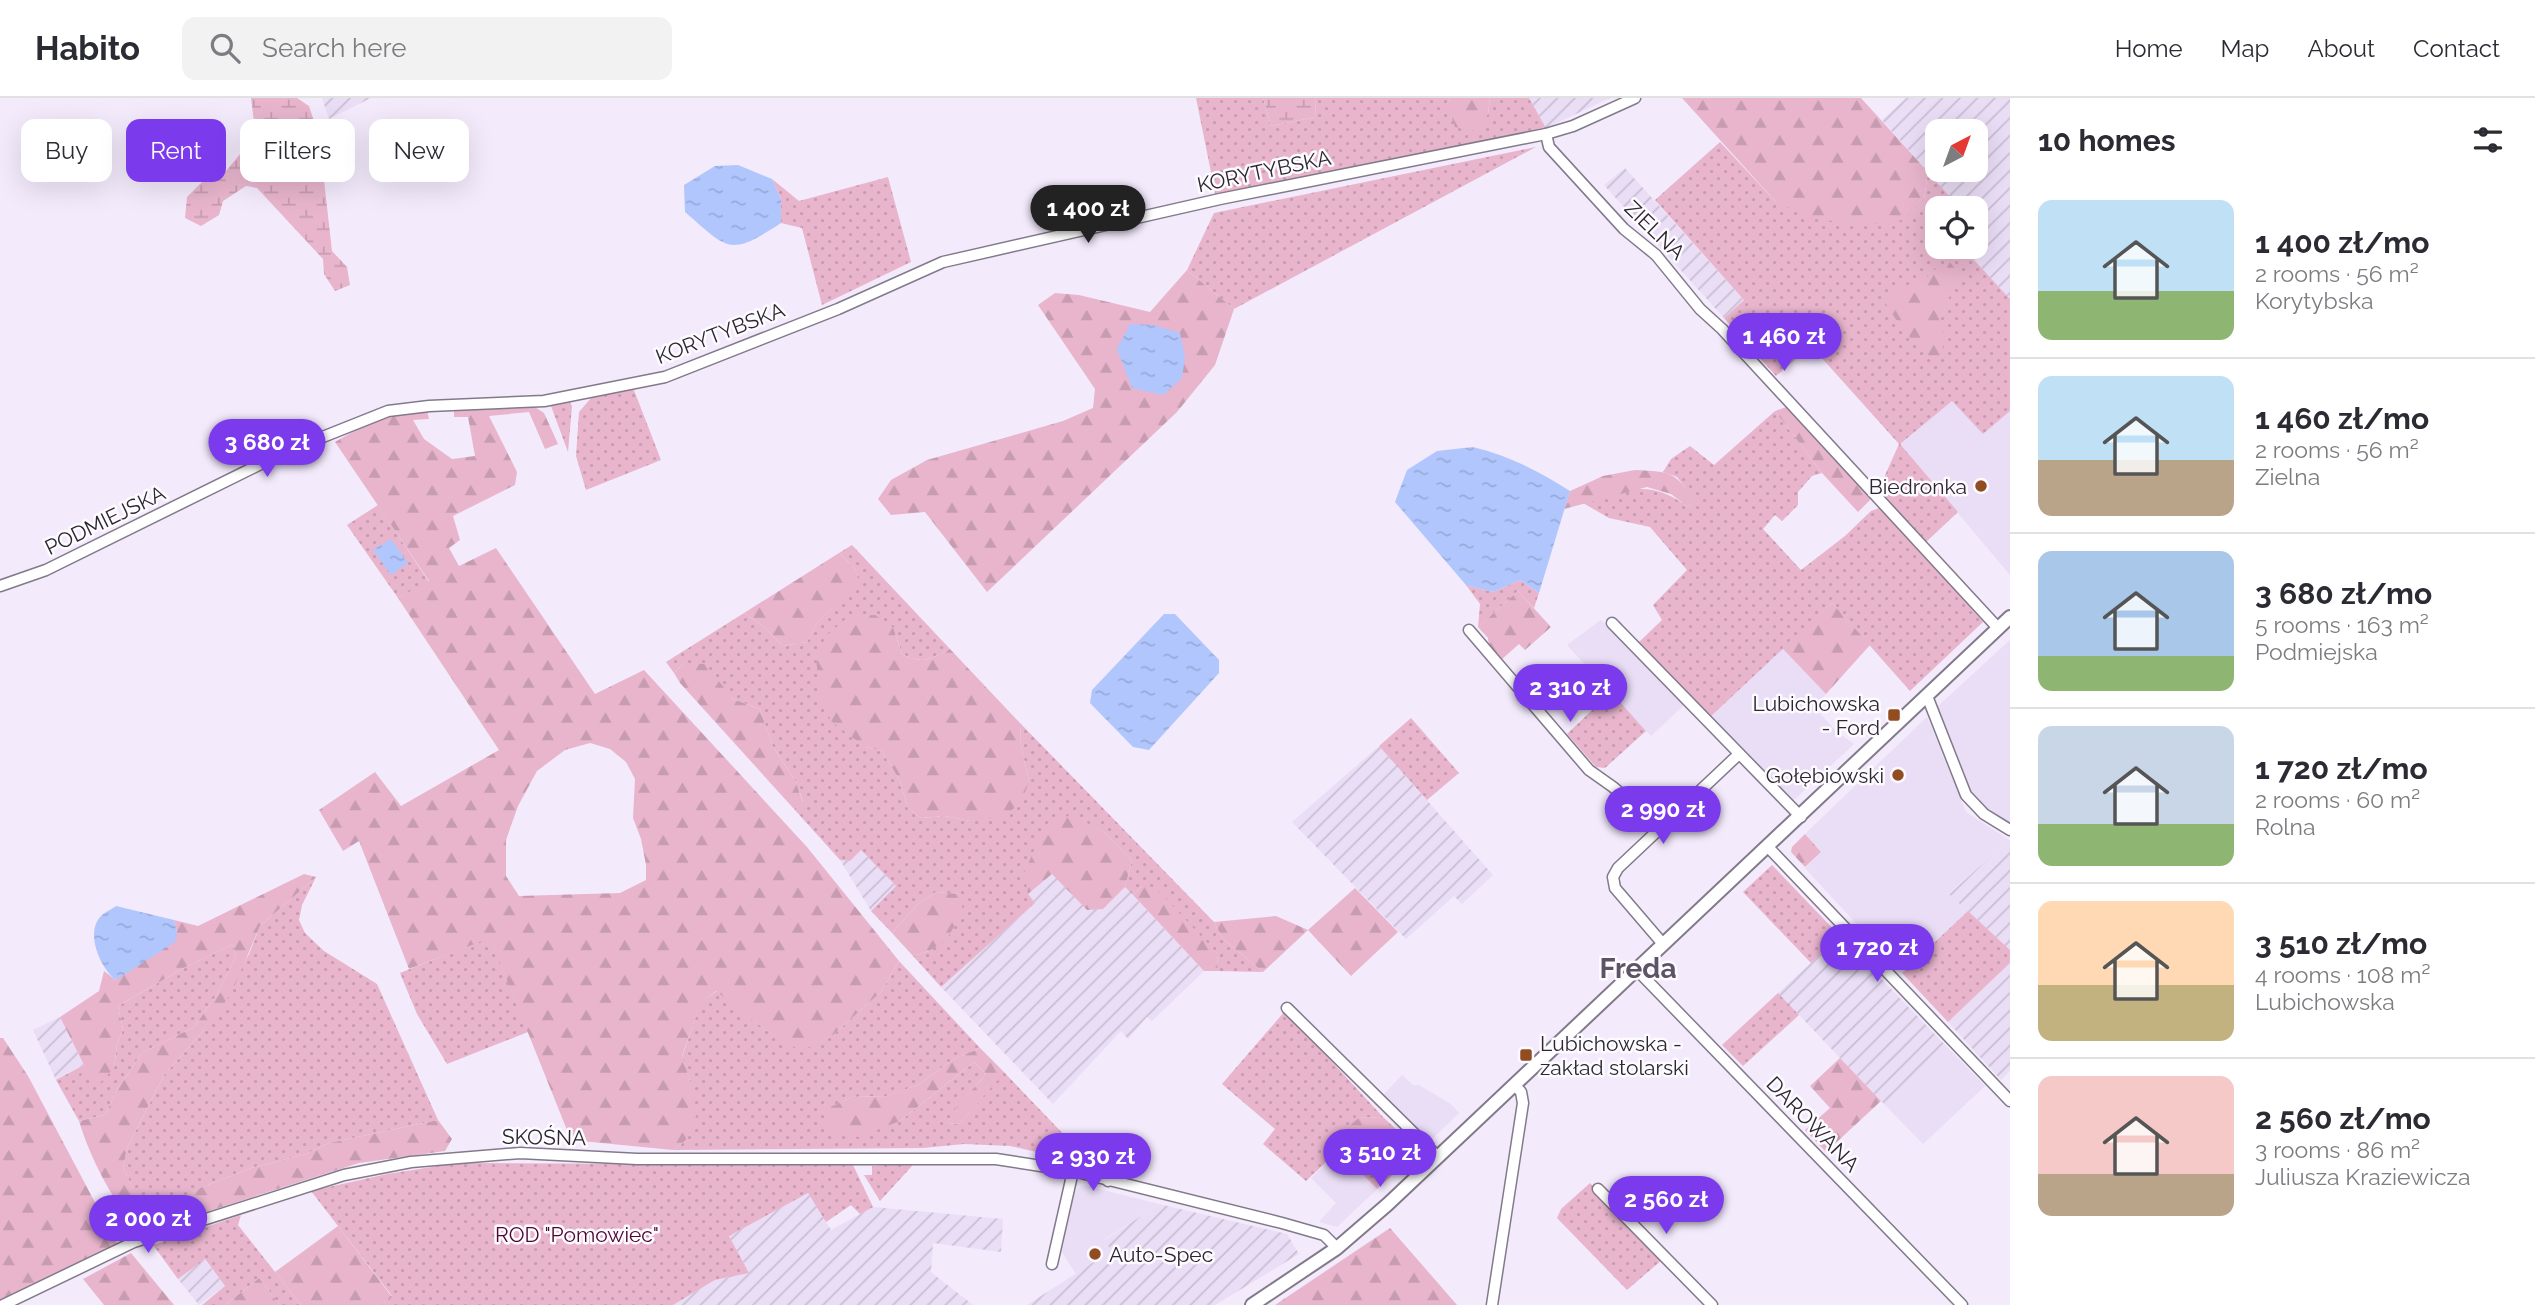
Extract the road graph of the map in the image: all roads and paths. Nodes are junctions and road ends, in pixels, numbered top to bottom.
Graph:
1 (1635, 98) edge
2 (1546, 134) junction
3 (544, 401) joint
4 (0, 586) edge
5 (2010, 617) edge
6 (1612, 623) dead end
7 (1998, 628) junction
8 (1469, 630) dead end
9 (1927, 696) junction
10 (1740, 754) junction
11 (1801, 817) junction
12 (1660, 828) junction
13 (2010, 830) edge
14 (1768, 847) junction
15 (1663, 944) junction
16 (1637, 970) junction
17 (1287, 1008) dead end
18 (1515, 1085) junction
19 (2010, 1101) edge
20 (1089, 1151) dead end
21 (1438, 1157) junction
22 (1073, 1171) junction
23 (1108, 1181) junction
24 (1598, 1189) dead end
25 (1337, 1248) junction
26 (1052, 1264) dead end
27 (3, 1305) edge
28 (1252, 1305) edge
29 (1492, 1305) edge
30 (1712, 1305) edge
31 (1962, 1305) edge

1 - 2 street, KORYTYBSKA
2 - 3 street, KORYTYBSKA
2 - 7 street, ZIELNA
3 - 4 street, PODMIEJSKA
5 - 7 street
6 - 10 street
7 - 9 street
8 - 12 street
9 - 11 street
9 - 13 street
10 - 11 street
10 - 12 street
11 - 14 street
12 - 15 street
14 - 15 street
14 - 19 street
15 - 16 street
16 - 18 street
16 - 31 street, DAROWANA
17 - 21 street
18 - 21 street
18 - 29 street
20 - 23 street
21 - 25 street
22 - 23 street, SKOŚNA
22 - 26 street
22 - 27 street, SKOŚNA
23 - 25 street, SKOŚNA
24 - 30 street
25 - 28 street

